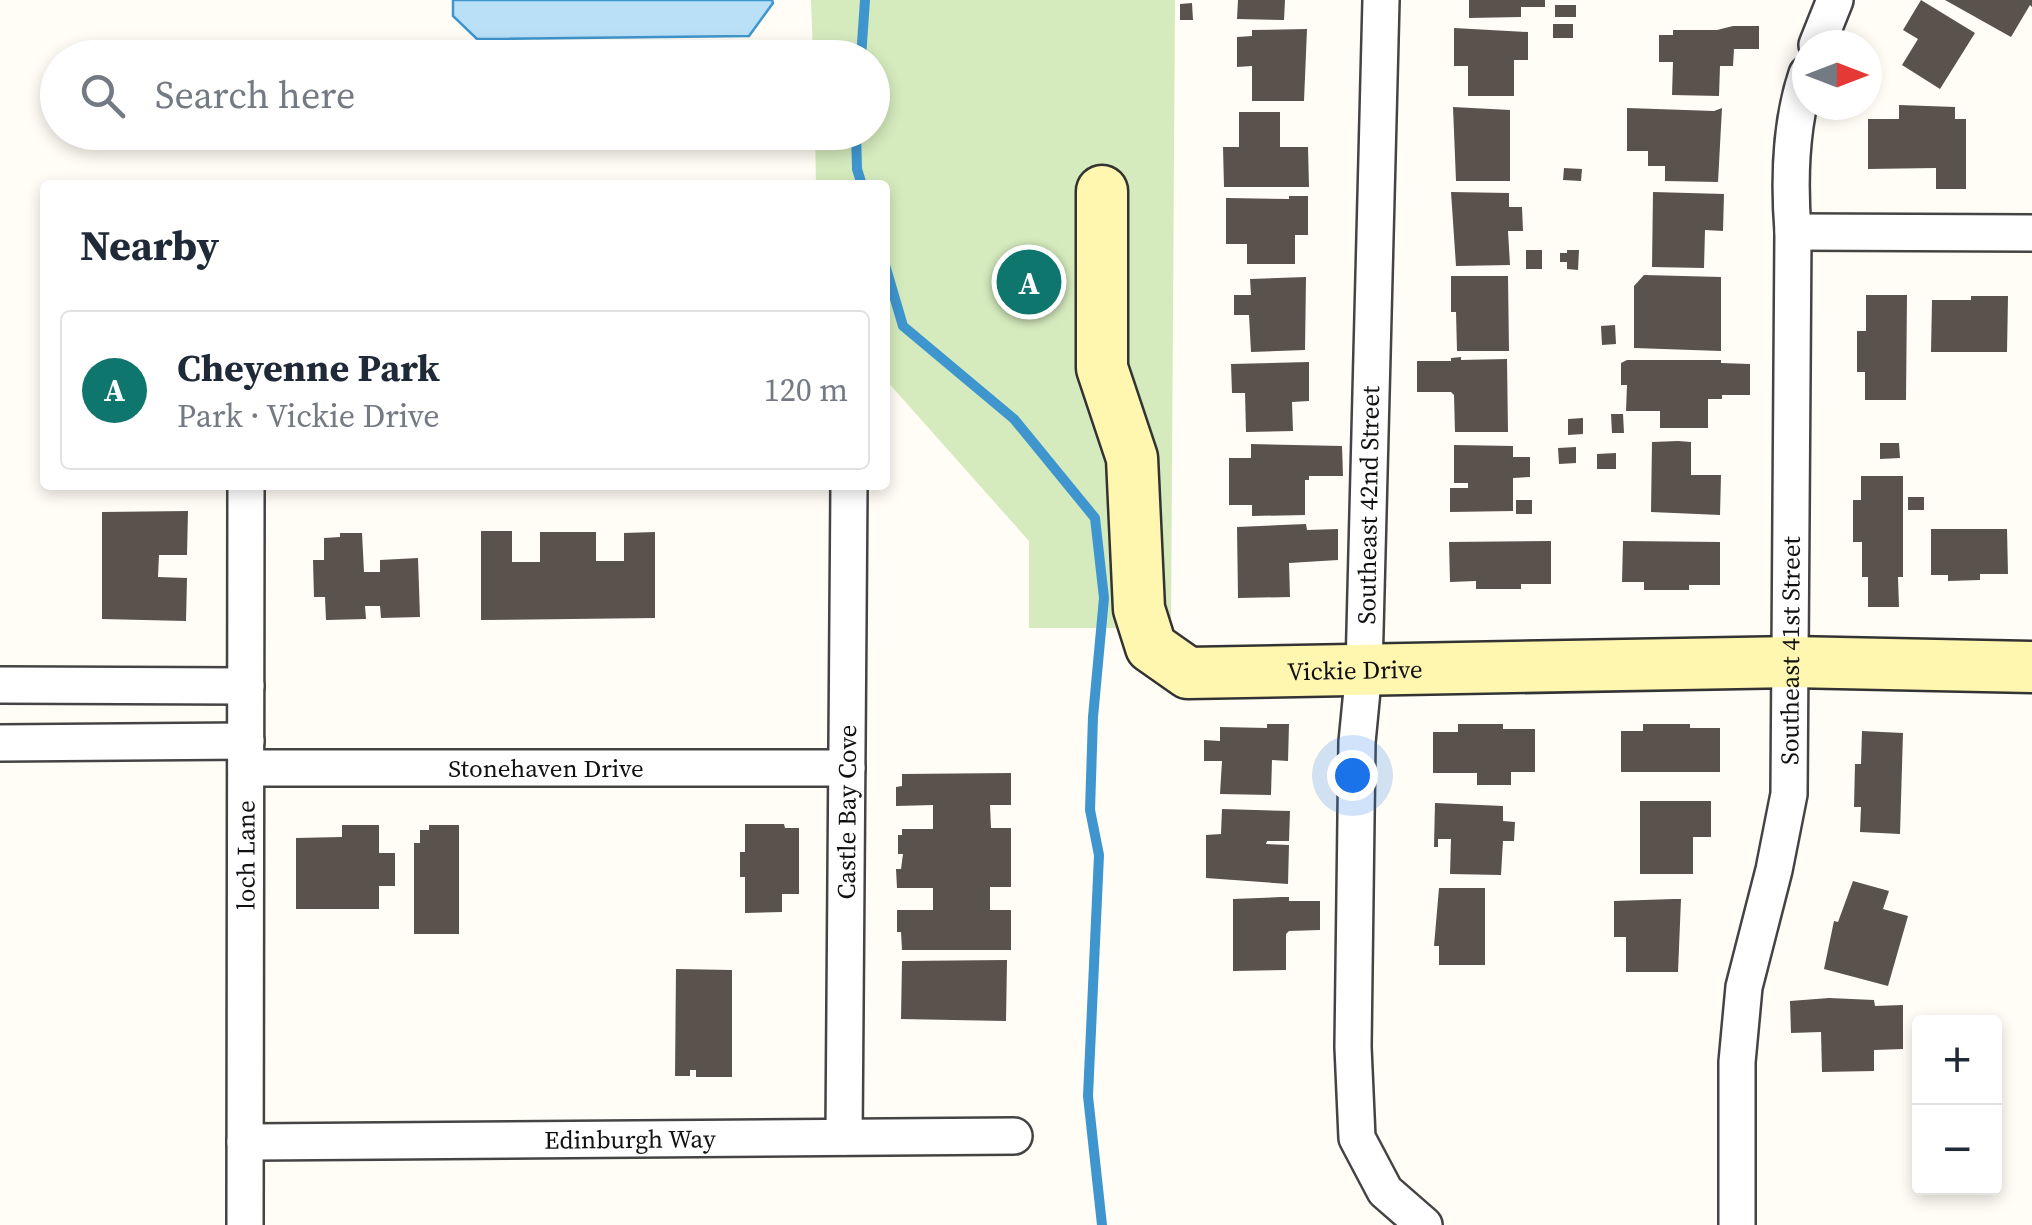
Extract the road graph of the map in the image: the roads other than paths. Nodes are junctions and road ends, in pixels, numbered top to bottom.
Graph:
1 (1381, 0) edge
2 (1835, 0) edge
3 (1823, 30) edge
4 (1797, 120) edge
5 (1102, 190) dead end
6 (1793, 232) junction
7 (2032, 233) edge
8 (246, 490) edge
9 (849, 490) edge
10 (1791, 662) junction
11 (2032, 667) edge
12 (1364, 670) junction
13 (0, 685) edge
14 (154, 685) junction
15 (246, 686) junction
16 (155, 742) junction
17 (0, 743) edge
18 (246, 755) junction
19 (847, 768) junction
20 (1014, 1136) dead end
21 (844, 1138) junction
22 (246, 1142) junction
23 (246, 1225) edge
24 (1424, 1225) edge
25 (1737, 1225) edge

1 - 12 street, Southeast 42nd Street
2 - 3 street
4 - 6 street, Southeast 41st Street
5 - 12 street, Vickie Drive
6 - 7 street
6 - 10 street, Southeast 41st Street
8 - 15 street, loch Lane
9 - 19 street, Castle Bay Cove
10 - 11 street, Vickie Drive
10 - 12 street, Vickie Drive
10 - 25 street, Southeast 41st Street
12 - 24 street, Southeast 42nd Street
13 - 14 street
14 - 15 street
14 - 16 street
15 - 18 street, loch Lane
16 - 17 street, Stonehaven Drive
16 - 18 street, Stonehaven Drive
18 - 19 street, Stonehaven Drive
18 - 22 street, loch Lane
19 - 21 street, Castle Bay Cove
20 - 21 street, Edinburgh Way
21 - 22 street, Edinburgh Way
22 - 23 street, loch Lane

